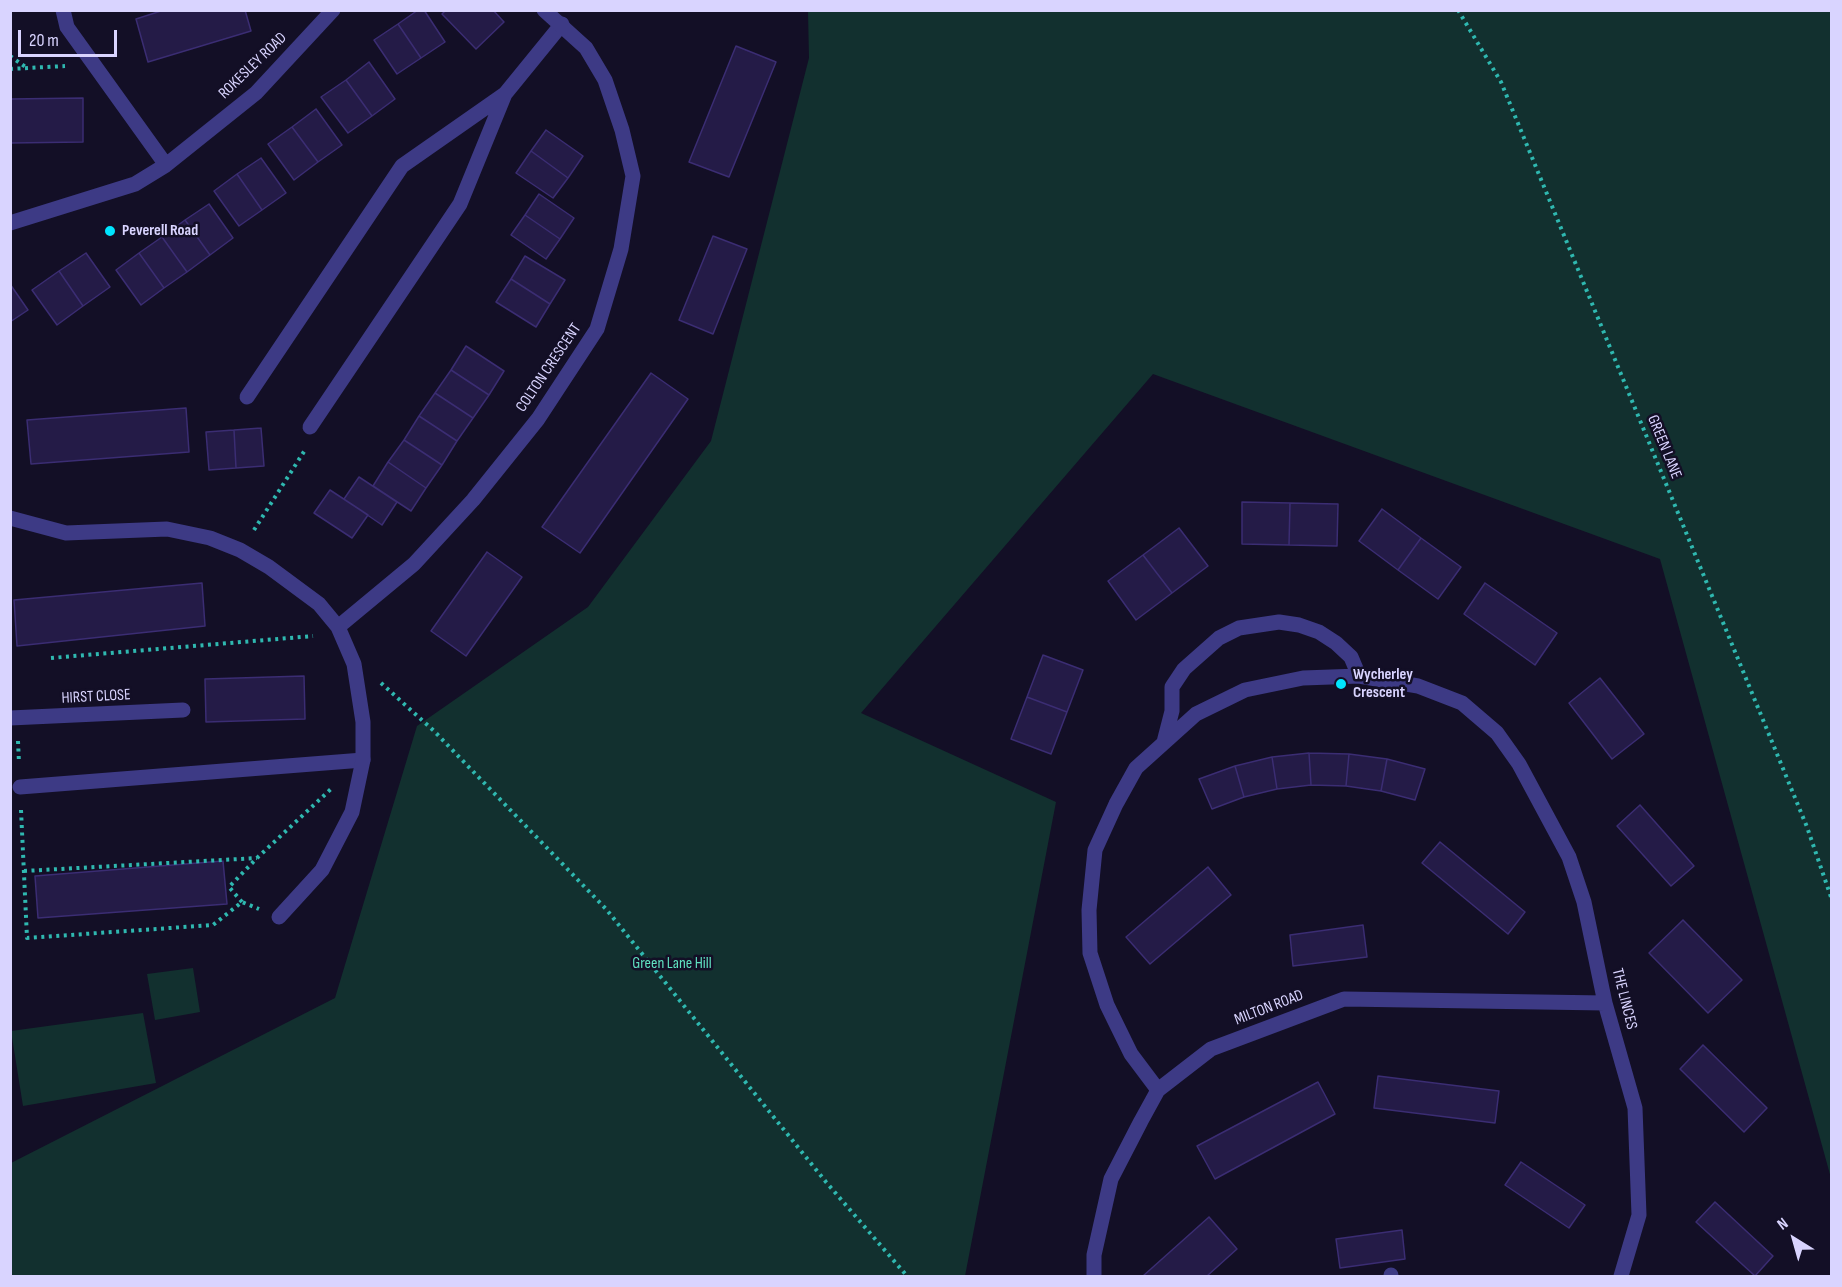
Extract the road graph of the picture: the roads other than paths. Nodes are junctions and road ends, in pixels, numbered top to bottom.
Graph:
1 (63, 10) edge
2 (333, 10) edge
3 (544, 10) edge
4 (562, 24) junction
5 (505, 94) junction
6 (166, 165) junction
7 (10, 223) edge
8 (247, 396) dead end
9 (310, 427) road end
10 (12, 522) edge
11 (339, 630) junction
12 (1359, 676) junction
13 (183, 710) dead end
14 (14, 718) edge
15 (1164, 742) junction
16 (363, 760) junction
17 (20, 787) road end
18 (279, 917) road end
19 (1605, 1003) junction
20 (1158, 1090) junction
21 (1094, 1276) edge
22 (1620, 1276) edge

1 - 6 street
2 - 6 street, ROKESLEY ROAD
3 - 4 street, COLTON CRESCENT
4 - 5 street
4 - 11 street, COLTON CRESCENT
5 - 8 street
5 - 9 street
6 - 7 street, ROKESLEY ROAD
10 - 11 street
11 - 16 street
12 - 15 street
12 - 15 street
12 - 19 street, THE LINCES
13 - 14 street, HIRST CLOSE
15 - 20 street
16 - 17 street
16 - 18 street
19 - 20 street, MILTON ROAD
19 - 22 street, THE LINCES
20 - 21 street, MILTON ROAD

